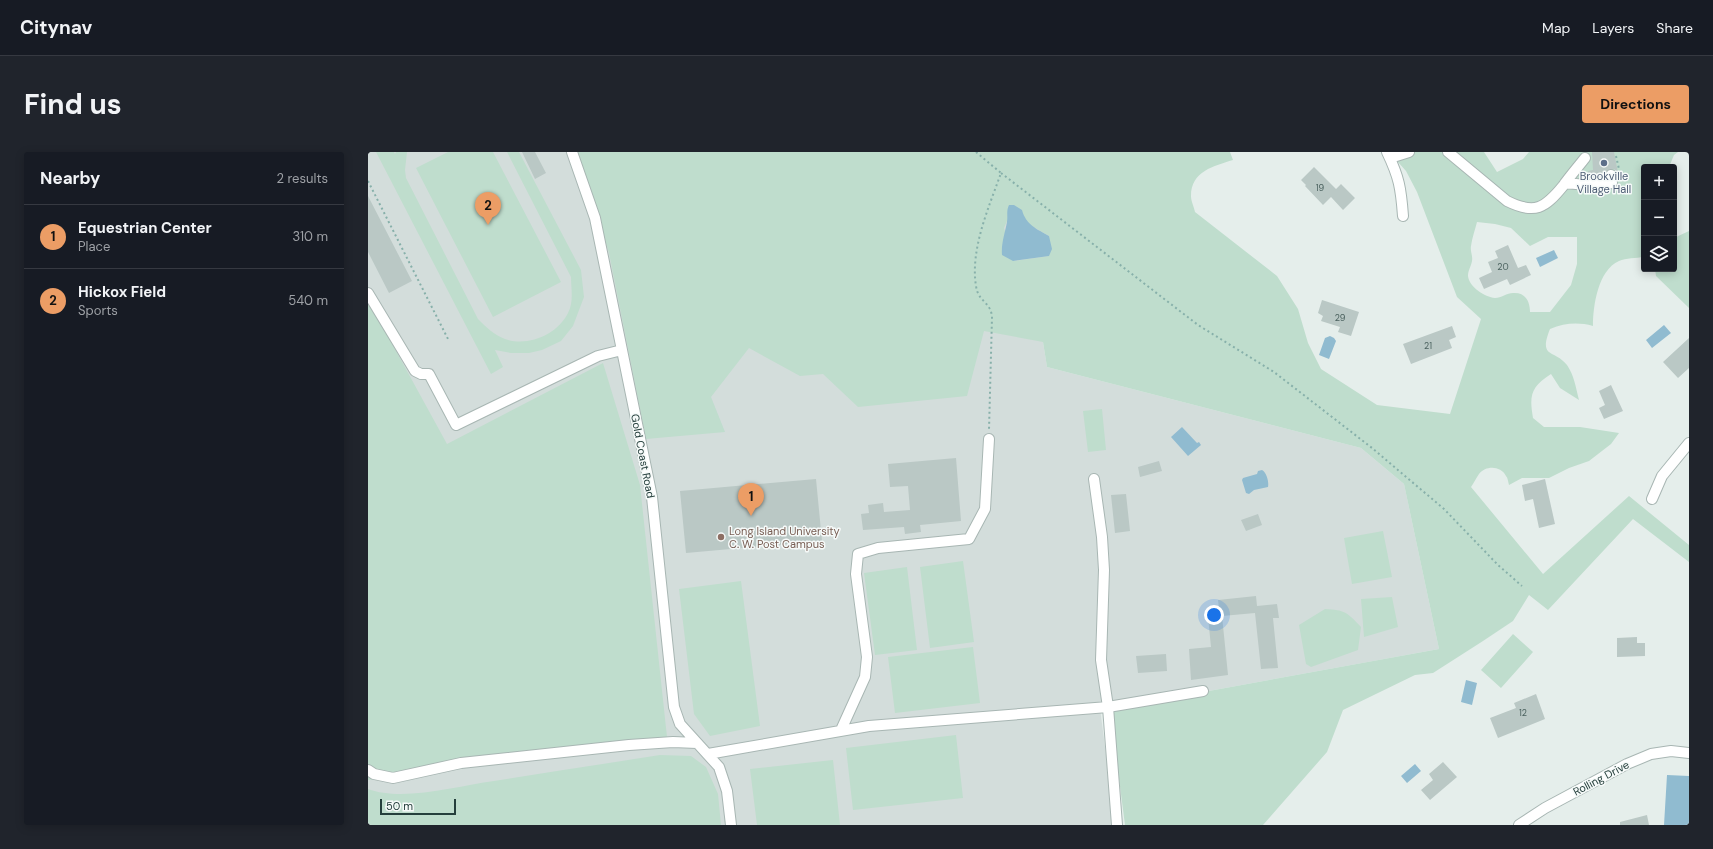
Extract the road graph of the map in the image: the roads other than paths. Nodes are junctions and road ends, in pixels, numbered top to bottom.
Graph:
1 (572, 152) edge
2 (1409, 152) edge
3 (1448, 152) edge
4 (1388, 155) edge
5 (1585, 158) dead end
6 (1610, 175) dead end
7 (1565, 184) junction
8 (1403, 216) dead end
9 (368, 293) edge
10 (622, 350) junction
11 (989, 439) road end
12 (1689, 443) edge
13 (1094, 479) dead end
14 (1652, 499) dead end
15 (1203, 691) dead end
16 (1108, 707) junction
17 (841, 730) junction
18 (697, 743) junction
19 (1689, 753) edge
20 (708, 754) junction
21 (368, 770) edge
22 (731, 825) edge
23 (1117, 825) edge
24 (1519, 825) edge

1 - 10 street, Gold Coast Road
2 - 4 street
3 - 7 street
4 - 8 street
5 - 7 street
6 - 7 street
9 - 10 street
10 - 18 street, Gold Coast Road
11 - 17 street
12 - 14 street
13 - 16 street
15 - 16 street
16 - 17 street
16 - 23 street
17 - 20 street
18 - 20 street, Gold Coast Road
18 - 21 street
19 - 24 street, Rolling Drive
20 - 22 street, Gold Coast Road

